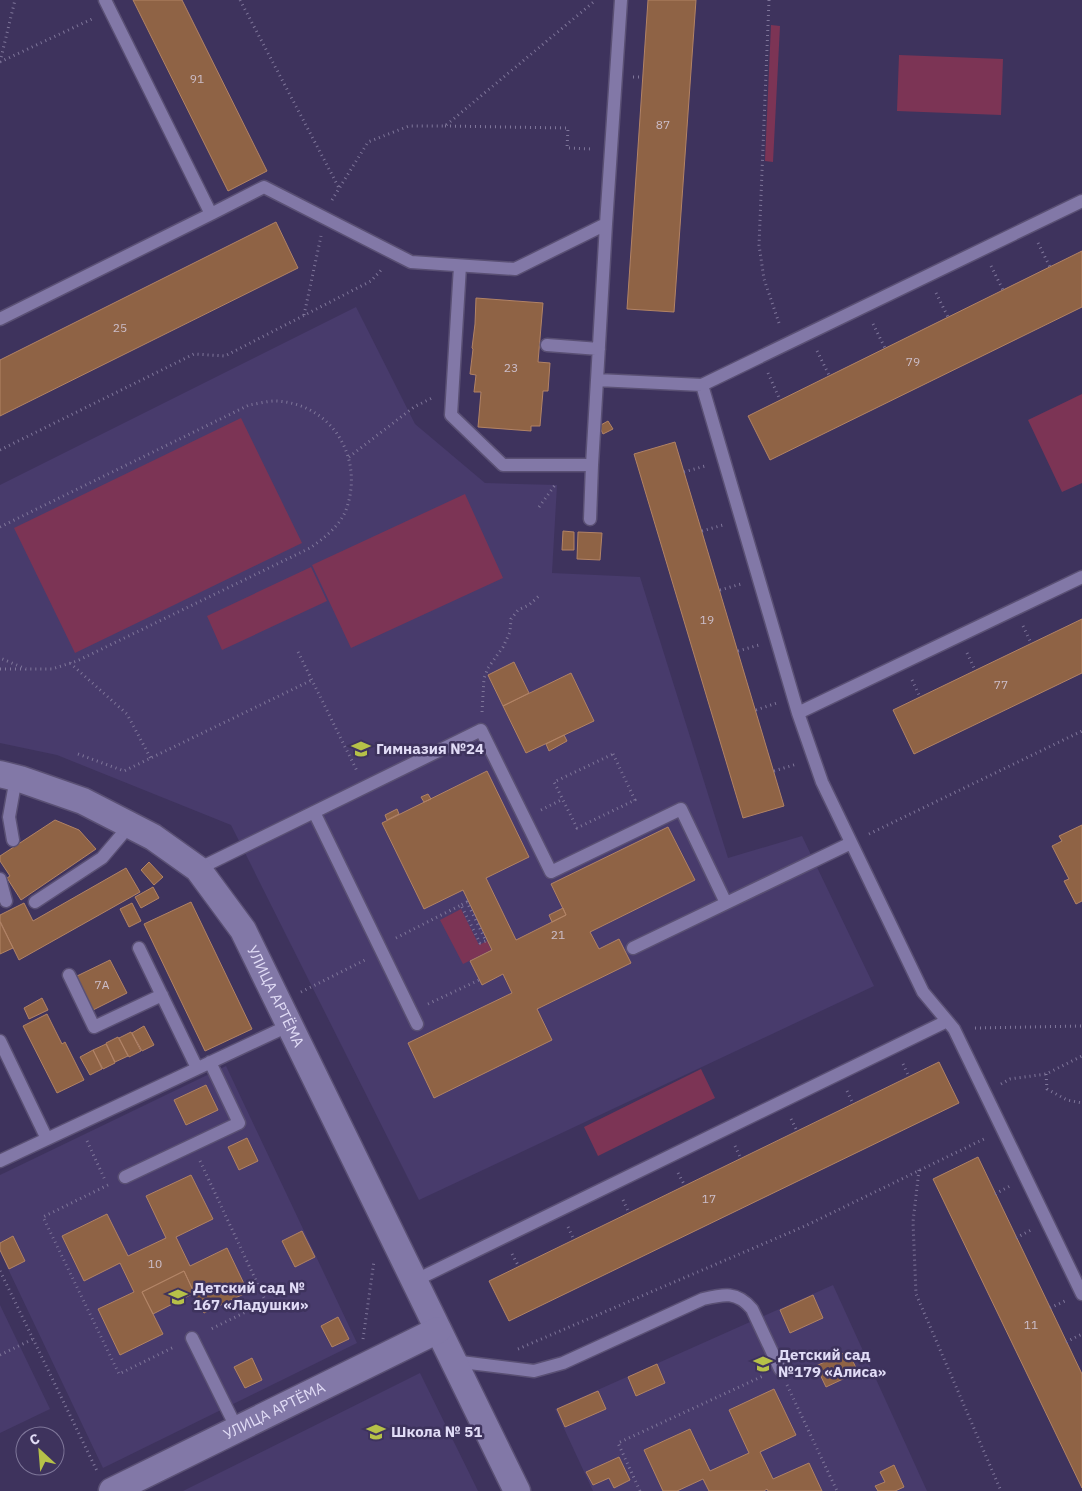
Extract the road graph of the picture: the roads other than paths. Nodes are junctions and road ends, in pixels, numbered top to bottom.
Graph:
1 (621, 0) edge
2 (108, 5) edge
3 (1082, 201) edge
4 (211, 214) junction
5 (606, 224) junction
6 (460, 266) junction
7 (0, 319) edge
8 (547, 344) dead end
9 (599, 349) junction
10 (597, 380) junction
11 (702, 385) junction
12 (592, 466) junction
13 (590, 519) dead end
14 (1082, 577) edge
15 (798, 712) junction
16 (8, 776) edge
17 (314, 812) junction
18 (130, 825) junction
19 (13, 840) dead end
20 (851, 842) junction
21 (198, 869) junction
22 (0, 879) edge
23 (6, 901) dead end
24 (35, 902) dead end
25 (726, 903) junction
26 (139, 948) dead end
27 (633, 948) dead end
28 (69, 974) dead end
29 (162, 994) junction
30 (415, 1018) road end
31 (290, 1025) junction
32 (951, 1025) junction
33 (0, 1040) edge
34 (210, 1062) junction
35 (197, 1068) junction
36 (47, 1139) junction
37 (0, 1161) edge
38 (125, 1177) road end
39 (414, 1281) junction
40 (1077, 1295) edge
41 (438, 1330) junction
42 (192, 1338) road end
43 (453, 1361) junction
44 (780, 1369) road end
45 (237, 1429) junction
46 (119, 1484) edge
47 (517, 1491) edge

1 - 5 lane
2 - 4 lane
3 - 11 lane
4 - 6 lane
4 - 7 lane
5 - 6 lane
5 - 9 lane
6 - 12 lane
8 - 9 lane
9 - 10 lane
10 - 11 lane
10 - 12 lane
11 - 15 lane
12 - 13 lane
14 - 15 lane
15 - 20 lane
16 - 18 street, УЛИЦА АРТЁМА
16 - 19 lane
17 - 21 lane
17 - 25 lane
17 - 30 lane
18 - 21 street, УЛИЦА АРТЁМА
18 - 24 lane
20 - 25 lane
20 - 32 lane
21 - 31 street, УЛИЦА АРТЁМА
22 - 23 lane
25 - 27 lane
26 - 29 lane
28 - 29 lane
29 - 35 lane
31 - 34 lane
31 - 39 street, УЛИЦА АРТЁМА
32 - 39 lane
32 - 40 lane
33 - 36 lane
34 - 35 lane
34 - 38 lane
35 - 36 lane
36 - 37 lane
39 - 41 street, УЛИЦА АРТЁМА
41 - 43 street, УЛИЦА АРТЁМА
41 - 45 street, УЛИЦА АРТЁМА
42 - 45 lane
43 - 44 lane
43 - 47 street, УЛИЦА АРТЁМА
45 - 46 street, УЛИЦА АРТЁМА

